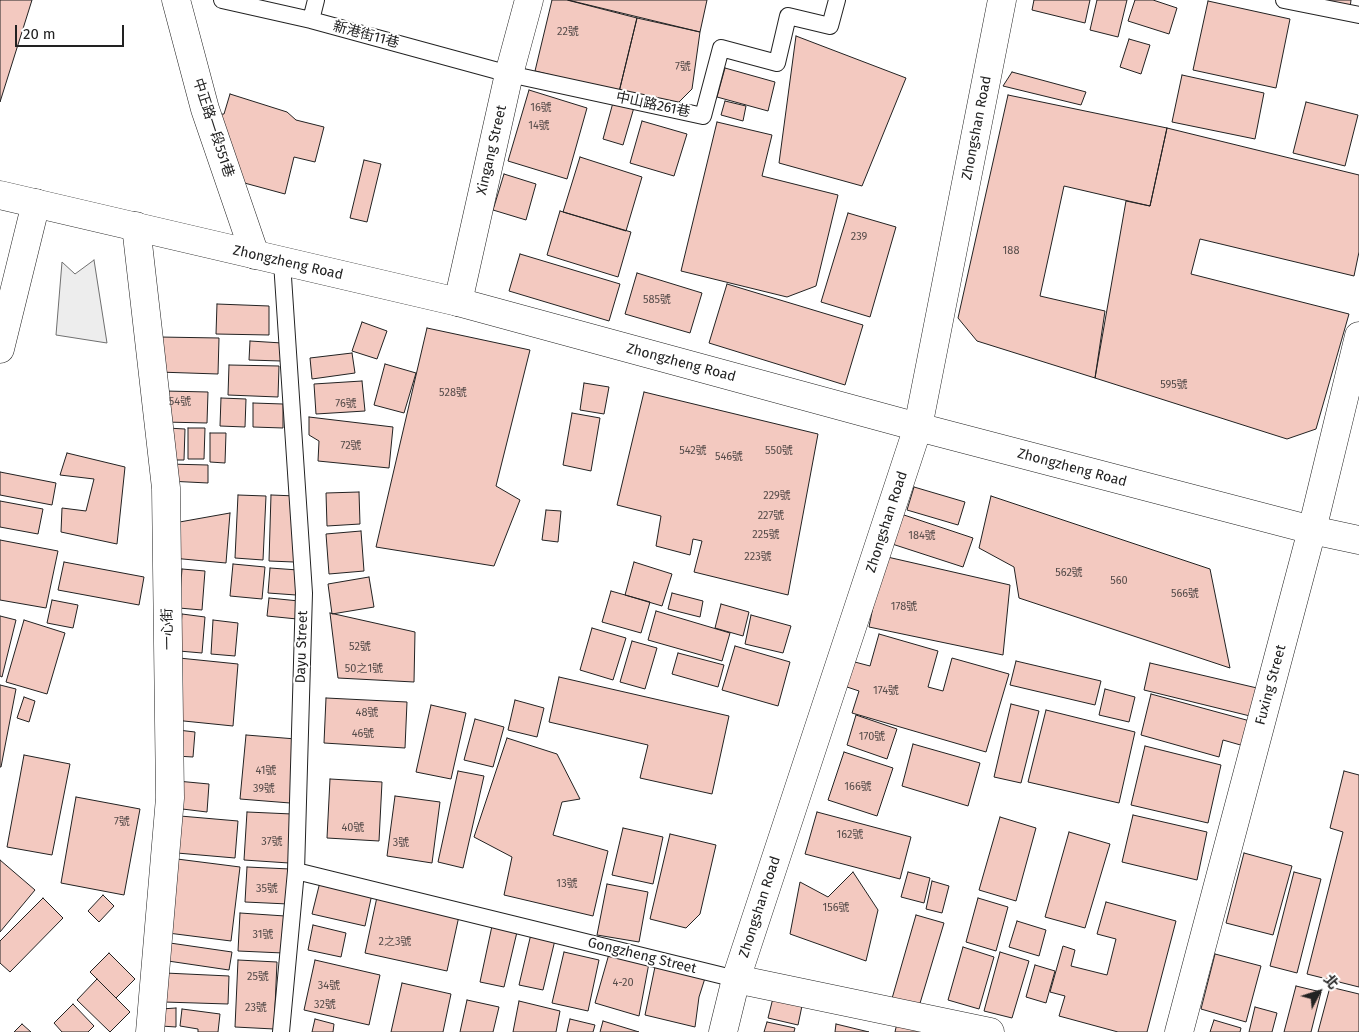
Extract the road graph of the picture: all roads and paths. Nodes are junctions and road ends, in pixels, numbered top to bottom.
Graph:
1 (176, 0) edge
2 (222, 0) edge
3 (316, 0) edge
4 (529, 0) edge
5 (836, 0) edge
6 (1002, 0) edge
7 (1284, 0) edge
8 (1359, 15) edge
9 (311, 20) junction
10 (509, 74) junction
11 (0, 195) edge
12 (36, 203) junction
13 (136, 226) junction
14 (255, 255) junction
15 (282, 262) junction
16 (458, 302) junction
17 (1359, 336) edge
18 (0, 348) edge
19 (918, 427) junction
20 (1312, 530) junction
21 (1359, 540) edge
22 (296, 871) junction
23 (736, 979) junction
24 (150, 1032) edge
25 (280, 1032) edge
26 (723, 1032) edge
27 (990, 1032) edge
28 (1179, 1032) edge

1 - 14 street, 中正路一段551巷
2 - 9 lane, 新港街11巷
3 - 9 lane
4 - 10 street, Xingang Street
5 - 10 lane, 中山路261巷
6 - 19 street, Zhongshan Road
7 - 8 lane
9 - 10 lane, 新港街11巷
10 - 16 street, Xingang Street
11 - 12 street, Zhongzheng Road
12 - 13 street, Zhongzheng Road
12 - 18 street
13 - 14 street, Zhongzheng Road
13 - 24 street, 一心街
14 - 15 street, Zhongzheng Road
15 - 16 street, Zhongzheng Road
15 - 22 lane, Dayu Street
16 - 19 street, Zhongzheng Road
17 - 20 street, Fuxing Street
19 - 20 street, Zhongzheng Road
19 - 23 street, Zhongshan Road
20 - 21 street, Zhongzheng Road
20 - 28 street, Fuxing Street
22 - 23 lane, Gongzheng Street
22 - 25 lane, Dayu Street
23 - 26 street, Zhongshan Road
23 - 27 street, Gongzheng Street

